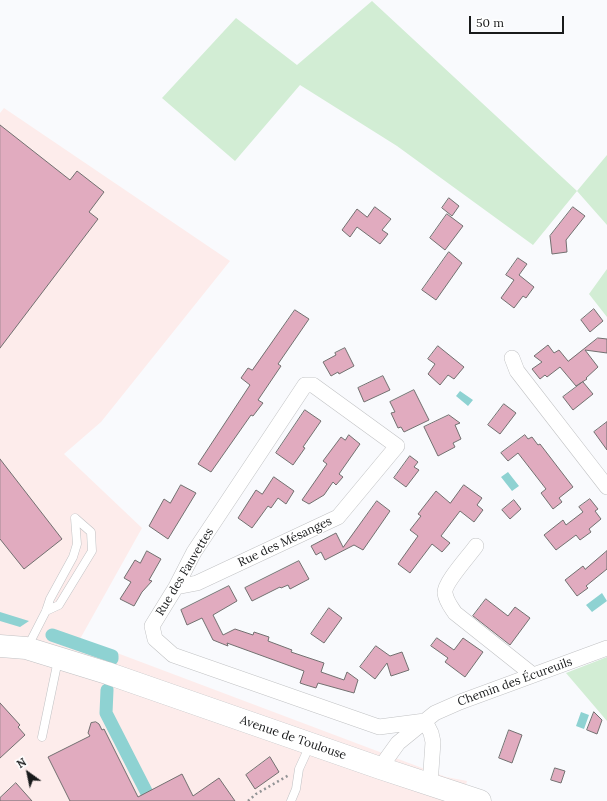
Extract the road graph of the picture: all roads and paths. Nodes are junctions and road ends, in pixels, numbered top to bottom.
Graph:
1 (512, 358) dead end
2 (305, 385) joint
3 (607, 488) edge
4 (476, 546) dead end
5 (176, 587) junction
6 (46, 611) junction
7 (0, 634) edge
8 (0, 646) edge
9 (26, 648) junction
10 (607, 648) edge
11 (59, 658) junction
12 (533, 675) junction
13 (425, 721) junction
14 (42, 737) dead end
15 (310, 744) junction
16 (380, 768) junction
17 (299, 769) junction
18 (430, 785) junction
19 (248, 801) edge
20 (291, 801) edge
21 (480, 801) edge

1 - 3 street
2 - 5 street, Rue des Fauvettes
2 - 5 street, Rue des Mésanges
4 - 12 street
5 - 13 street, Rue des Fauvettes
6 - 6 lane
6 - 9 lane
7 - 9 main road
8 - 9 main road
9 - 11 main road, Avenue de Toulouse
10 - 12 street, Chemin des Écureuils
11 - 14 lane
11 - 15 main road, Avenue de Toulouse
12 - 13 street, Chemin des Écureuils
13 - 16 street, Chemin des Écureuils
13 - 18 street
15 - 16 main road, Avenue de Toulouse
15 - 17 lane
16 - 18 main road, Avenue de Toulouse
17 - 19 path
17 - 20 lane
18 - 21 main road, Avenue de Toulouse

